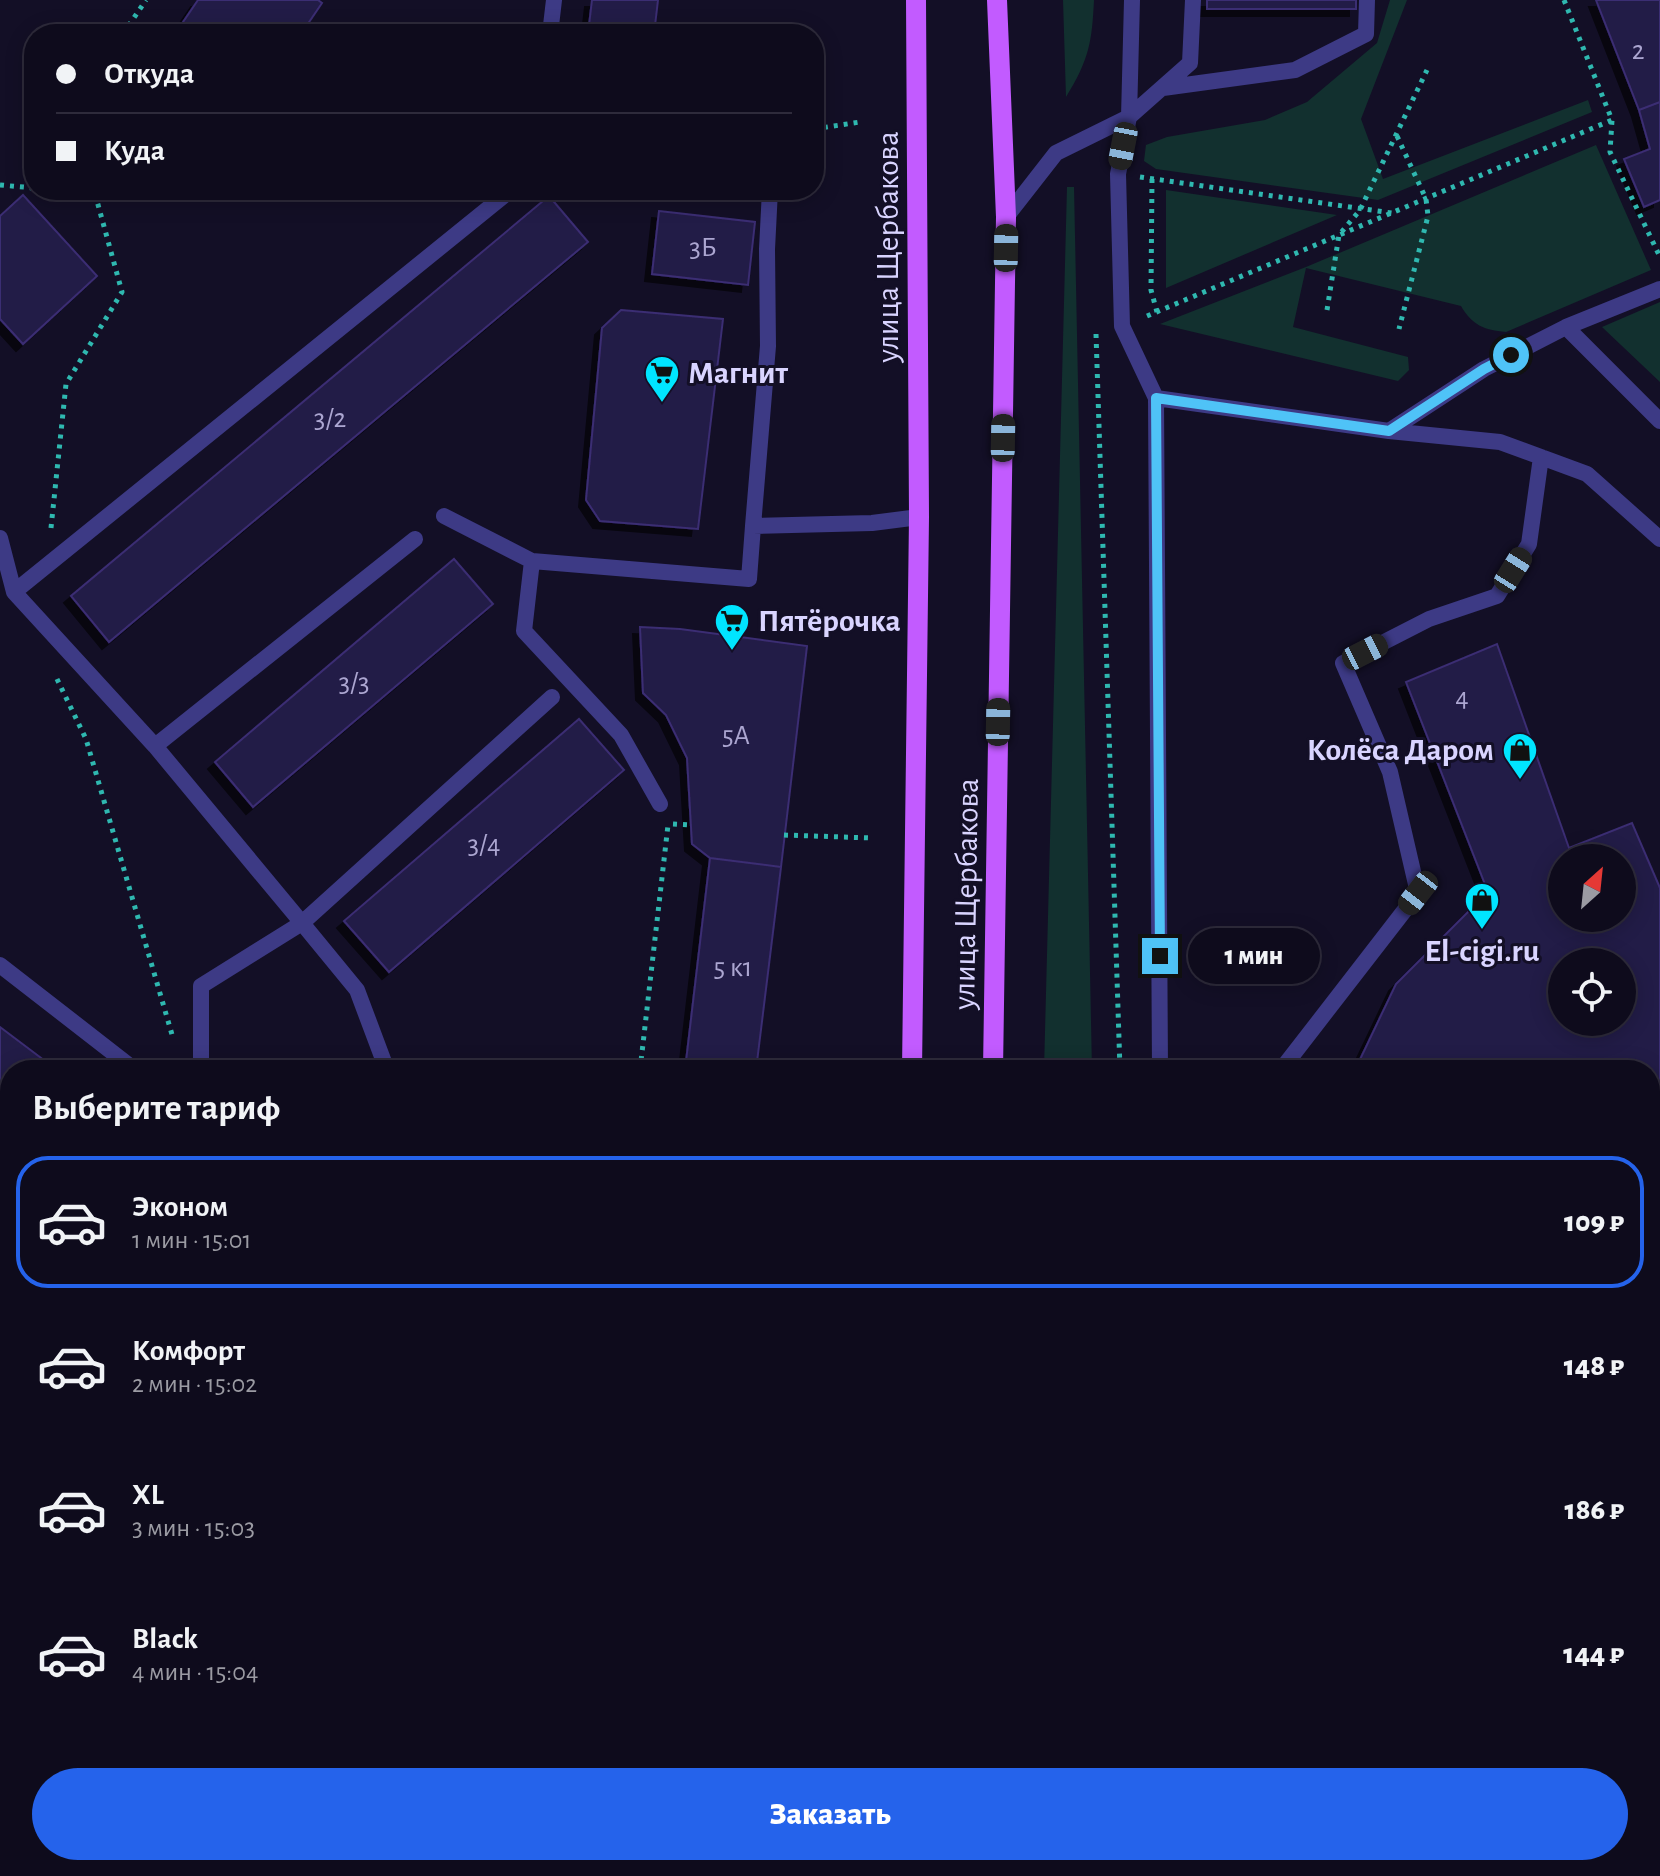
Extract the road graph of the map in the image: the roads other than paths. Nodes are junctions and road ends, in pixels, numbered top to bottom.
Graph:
1 (554, 0) edge
2 (916, 0) edge
3 (997, 0) edge
4 (1132, 0) edge
5 (1193, 0) edge
6 (1367, 0) edge
7 (551, 24) edge
8 (1163, 88) junction
9 (1129, 117) junction
10 (499, 200) edge
11 (769, 200) edge
12 (1006, 217) junction
13 (1660, 289) edge
14 (1566, 327) junction
15 (1156, 398) junction
16 (1660, 421) edge
17 (1389, 431) junction
18 (1541, 457) junction
19 (444, 516) dead end
20 (919, 517) junction
21 (753, 526) junction
22 (0, 538) edge
23 (415, 539) dead end
24 (1660, 539) edge
25 (532, 561) junction
26 (14, 592) junction
27 (552, 697) dead end
28 (155, 746) junction
29 (660, 804) road end
30 (302, 923) junction
31 (0, 965) edge
32 (122, 1060) edge
33 (201, 1060) edge
34 (383, 1060) edge
35 (912, 1060) edge
36 (993, 1060) edge
37 (1160, 1060) edge
38 (1289, 1060) edge

1 - 7 lane
2 - 20 main road, улица Щербакова
3 - 12 main road, улица Щербакова
4 - 9 lane
5 - 8 lane
6 - 8 lane
8 - 9 lane
9 - 12 lane
9 - 15 lane
10 - 26 lane
11 - 21 lane
12 - 36 main road, улица Щербакова
13 - 14 lane
14 - 16 lane
14 - 17 lane
15 - 17 lane
15 - 37 lane
17 - 18 lane
18 - 24 lane
18 - 38 lane
19 - 25 lane
20 - 21 lane
20 - 35 main road, улица Щербакова
21 - 25 lane
22 - 26 lane
23 - 28 lane
25 - 29 lane
26 - 28 lane
27 - 30 lane
28 - 30 lane
30 - 33 lane
30 - 34 lane
31 - 32 lane

